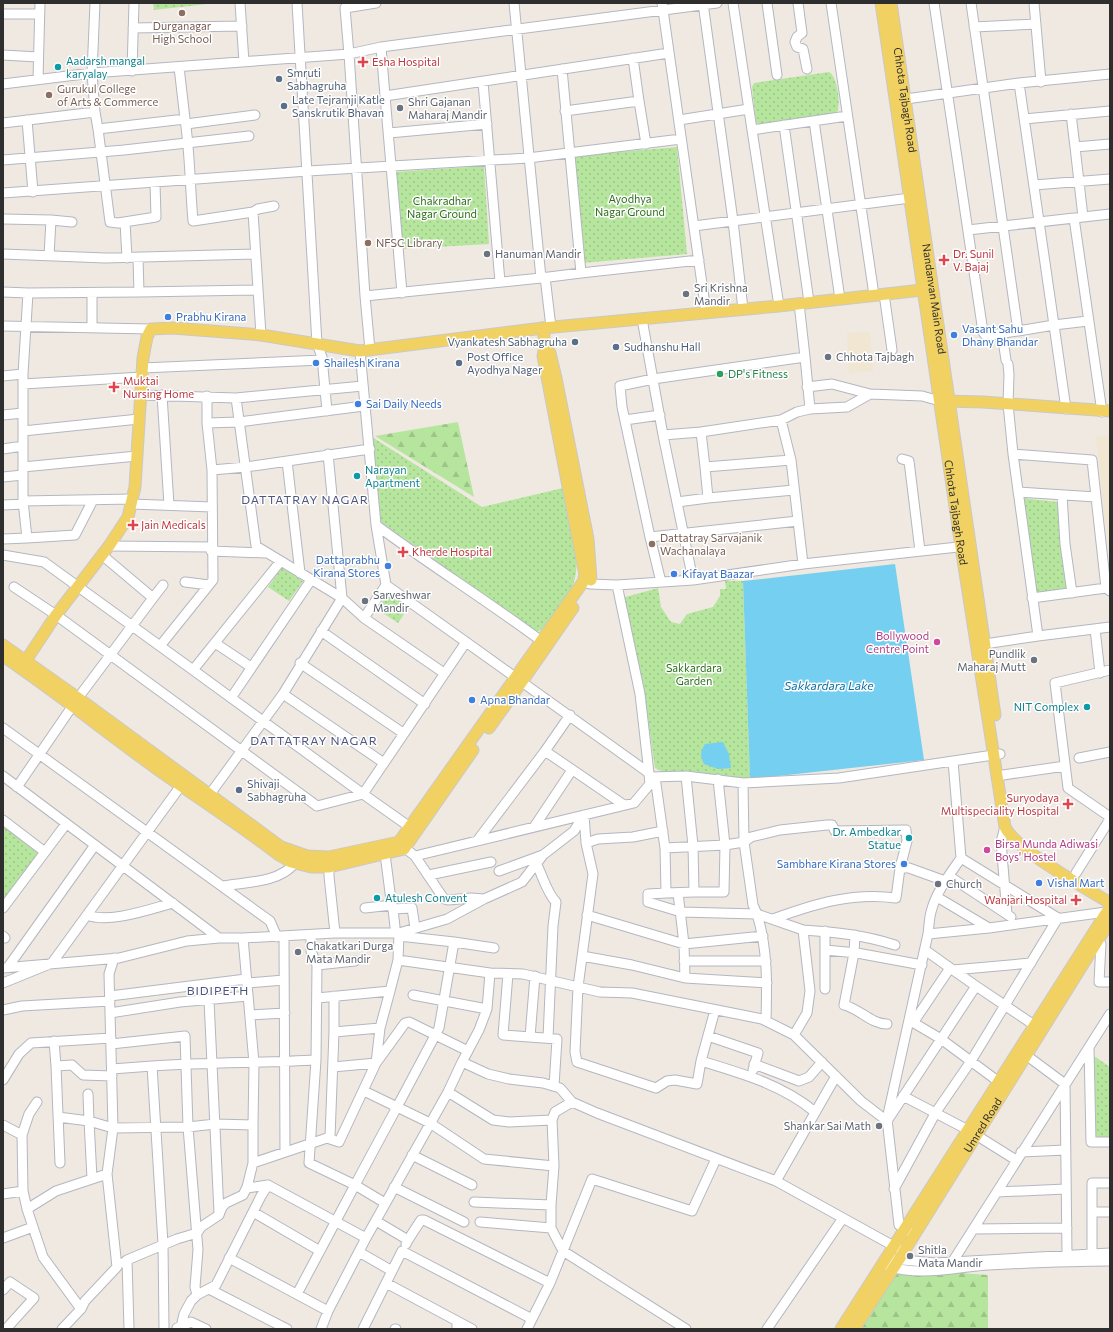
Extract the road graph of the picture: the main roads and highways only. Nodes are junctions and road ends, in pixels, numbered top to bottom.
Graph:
1 (881, 3) edge
2 (891, 3) edge
3 (900, 100) junction
4 (914, 197) joint
5 (927, 289) junction
6 (547, 328) junction
7 (944, 401) junction
8 (1106, 412) edge
9 (562, 618) junction
10 (3, 645) edge
11 (3, 656) edge
12 (24, 664) junction
13 (519, 680) junction
14 (997, 755) junction
15 (184, 782) junction
16 (401, 846) junction
17 (329, 862) junction
18 (1110, 894) edge
19 (1109, 912) edge
20 (1100, 942) edge
21 (972, 1133) junction
22 (853, 1324) edge
23 (841, 1329) edge

1 - 3 main road
2 - 3 main road, Chhota Tajbagh Road
3 - 4 main road, Chhota Tajbagh Road
4 - 5 main road, Nandanvan Main Road
5 - 6 main road
5 - 7 main road, Nandanvan Main Road
6 - 9 main road
6 - 12 main road
7 - 8 main road
7 - 14 main road, Chhota Tajbagh Road
9 - 13 main road
9 - 13 main road
10 - 12 main road
11 - 12 main road
12 - 15 main road
13 - 16 main road
14 - 18 main road
14 - 19 main road
15 - 17 main road
15 - 17 main road
16 - 17 main road
16 - 17 main road
19 - 20 main road, Umred Road
20 - 21 main road, Umred Road
20 - 21 main road
21 - 22 main road, Umred Road
22 - 23 main road, Umred Road

